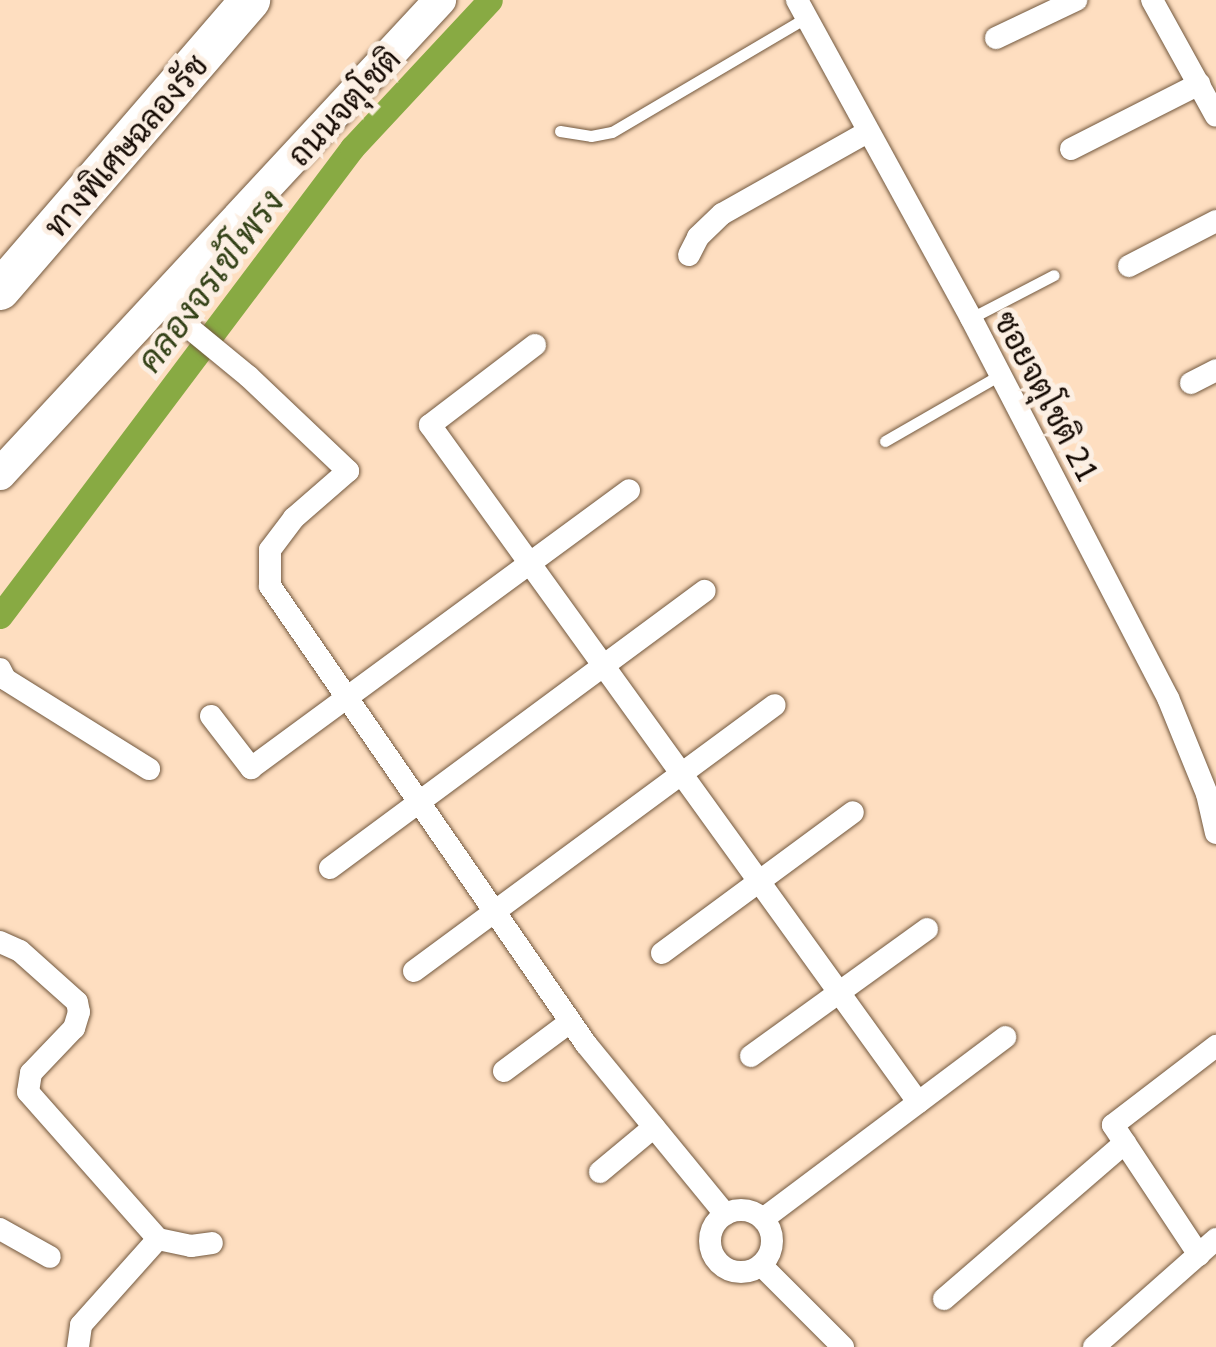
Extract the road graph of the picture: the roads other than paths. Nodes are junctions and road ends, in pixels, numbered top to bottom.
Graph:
1 (250, 0) edge
2 (440, 0) edge
3 (1076, 0) edge
4 (1152, 0) edge
5 (802, 9) edge
6 (996, 38) dead end
7 (1198, 84) junction
8 (1216, 116) edge
9 (560, 132) dead end
10 (866, 133) junction
11 (1071, 149) dead end
12 (1216, 222) edge
13 (689, 255) dead end
14 (1129, 266) dead end
15 (1054, 275) dead end
16 (0, 290) edge
17 (162, 306) junction
18 (971, 318) junction
19 (535, 345) dead end
20 (1216, 370) edge
21 (1000, 376) junction
22 (1190, 382) dead end
23 (885, 441) dead end
24 (0, 474) edge
25 (629, 490) dead end
26 (529, 563) junction
27 (705, 592) dead end
28 (604, 666) junction
29 (0, 669) edge
30 (348, 697) junction
31 (776, 705) dead end
32 (211, 716) dead end
33 (148, 769) dead end
34 (682, 774) junction
35 (420, 802) junction
36 (853, 812) dead end
37 (1216, 833) edge
38 (330, 868) dead end
39 (758, 881) junction
40 (495, 912) junction
41 (927, 929) dead end
42 (0, 942) edge
43 (662, 954) dead end
44 (414, 972) dead end
45 (838, 993) junction
46 (570, 1022) junction
47 (1005, 1036) dead end
48 (1216, 1046) edge
49 (750, 1056) dead end
50 (504, 1071) dead end
51 (918, 1102) junction
52 (654, 1127) junction
53 (1125, 1143) junction
54 (600, 1172) dead end
55 (725, 1214) junction
56 (763, 1219) junction
57 (0, 1229) edge
58 (158, 1239) junction
59 (212, 1243) dead end
60 (1207, 1247) edge
61 (50, 1257) dead end
62 (761, 1265) junction
63 (944, 1299) dead end
64 (78, 1347) edge
65 (843, 1347) edge
66 (1094, 1347) edge

1 - 16 highway, ทางพิเศษฉลองรัช
2 - 17 street, ถนนจตุโชติ
3 - 6 street
4 - 7 street
5 - 9 lane
5 - 10 street, ซอยจตุโชติ 21
7 - 8 street
7 - 11 street
10 - 13 street
10 - 18 street, ซอยจตุโชติ 21
12 - 14 street
15 - 18 lane
17 - 24 street, ถนนจตุโชติ
17 - 30 street
18 - 21 street, ซอยจตุโชติ 21
19 - 26 street
20 - 22 street
21 - 23 lane
21 - 37 street, ซอยจตุโชติ 21
25 - 26 street
26 - 28 street
26 - 30 street
27 - 28 street
28 - 34 street
28 - 35 street
29 - 33 street
30 - 32 street
30 - 35 street
31 - 34 street
34 - 39 street
34 - 40 street
35 - 38 street
35 - 40 street
36 - 39 street
39 - 43 street
39 - 45 street
40 - 44 street
40 - 46 street
41 - 45 street
42 - 58 street
45 - 49 street
45 - 51 street
46 - 50 street
46 - 52 street
47 - 51 street
48 - 53 street
51 - 56 street
52 - 54 street
52 - 55 street
53 - 60 street
53 - 63 street
55 - 56 street
55 - 62 street
56 - 62 street
57 - 61 street
58 - 59 street
58 - 64 street
60 - 66 street
62 - 65 street

